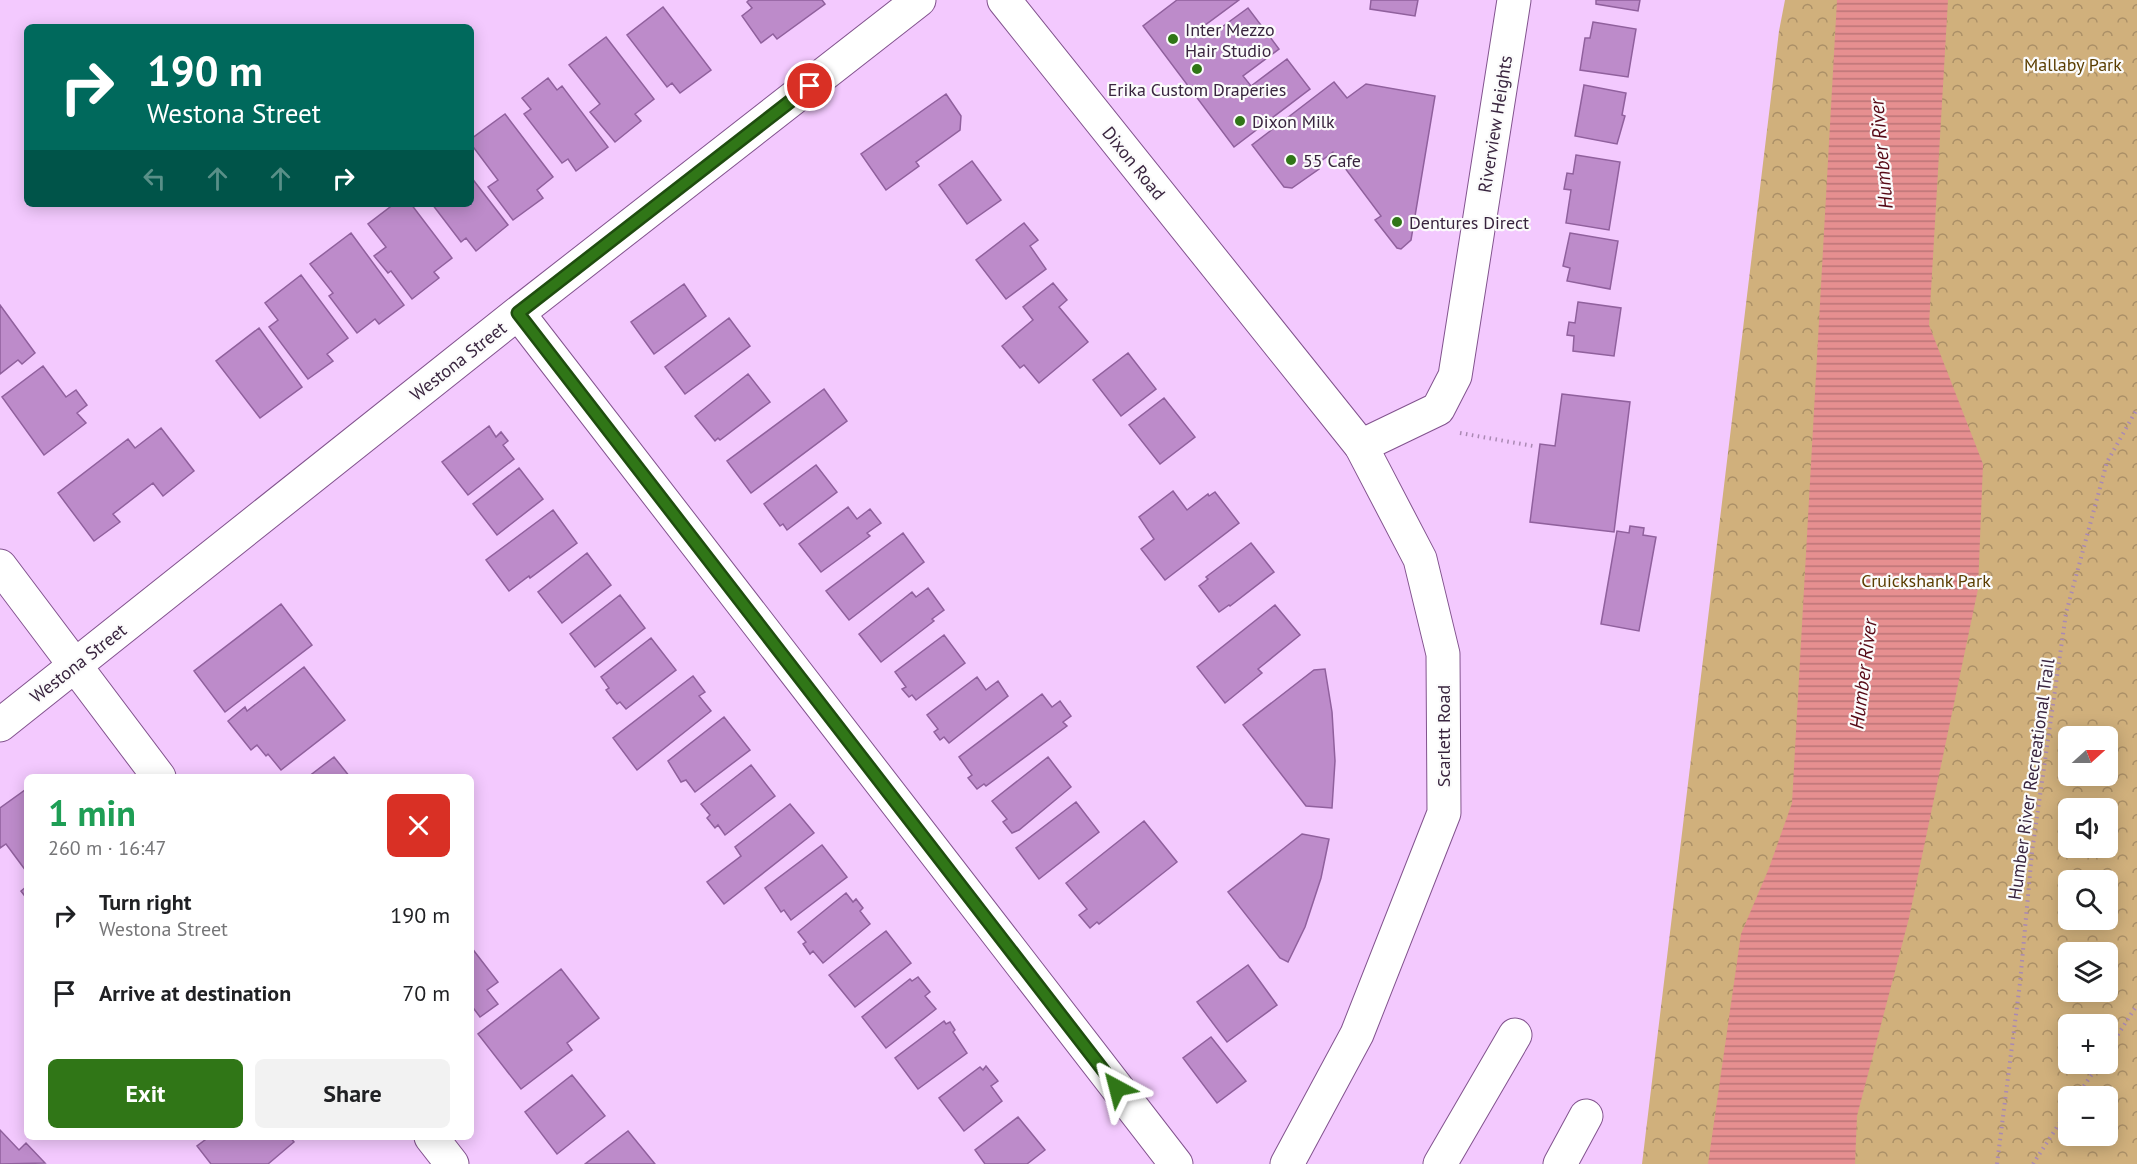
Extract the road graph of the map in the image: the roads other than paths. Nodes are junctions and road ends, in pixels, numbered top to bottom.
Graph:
1 (919, 0) edge
2 (1004, 0) edge
3 (1514, 0) edge
4 (518, 313) junction
5 (1265, 325) joint
6 (1361, 446) junction
7 (0, 566) edge
8 (75, 666) junction
9 (0, 725) edge
10 (157, 774) edge
11 (1515, 1035) dead end
12 (1586, 1116) dead end
13 (433, 1140) edge
14 (452, 1164) edge
15 (1176, 1164) edge
16 (1287, 1164) edge
17 (1440, 1164) edge
18 (1560, 1164) edge

1 - 4 street, Westona Street
2 - 5 street, Dixon Road
3 - 6 street, Riverview Heights
4 - 8 street, Westona Street
4 - 15 street
5 - 6 street, Scarlett Road
6 - 16 street, Scarlett Road
7 - 8 street
8 - 9 street, Westona Street
8 - 10 street
11 - 17 street
12 - 18 street
13 - 14 street

